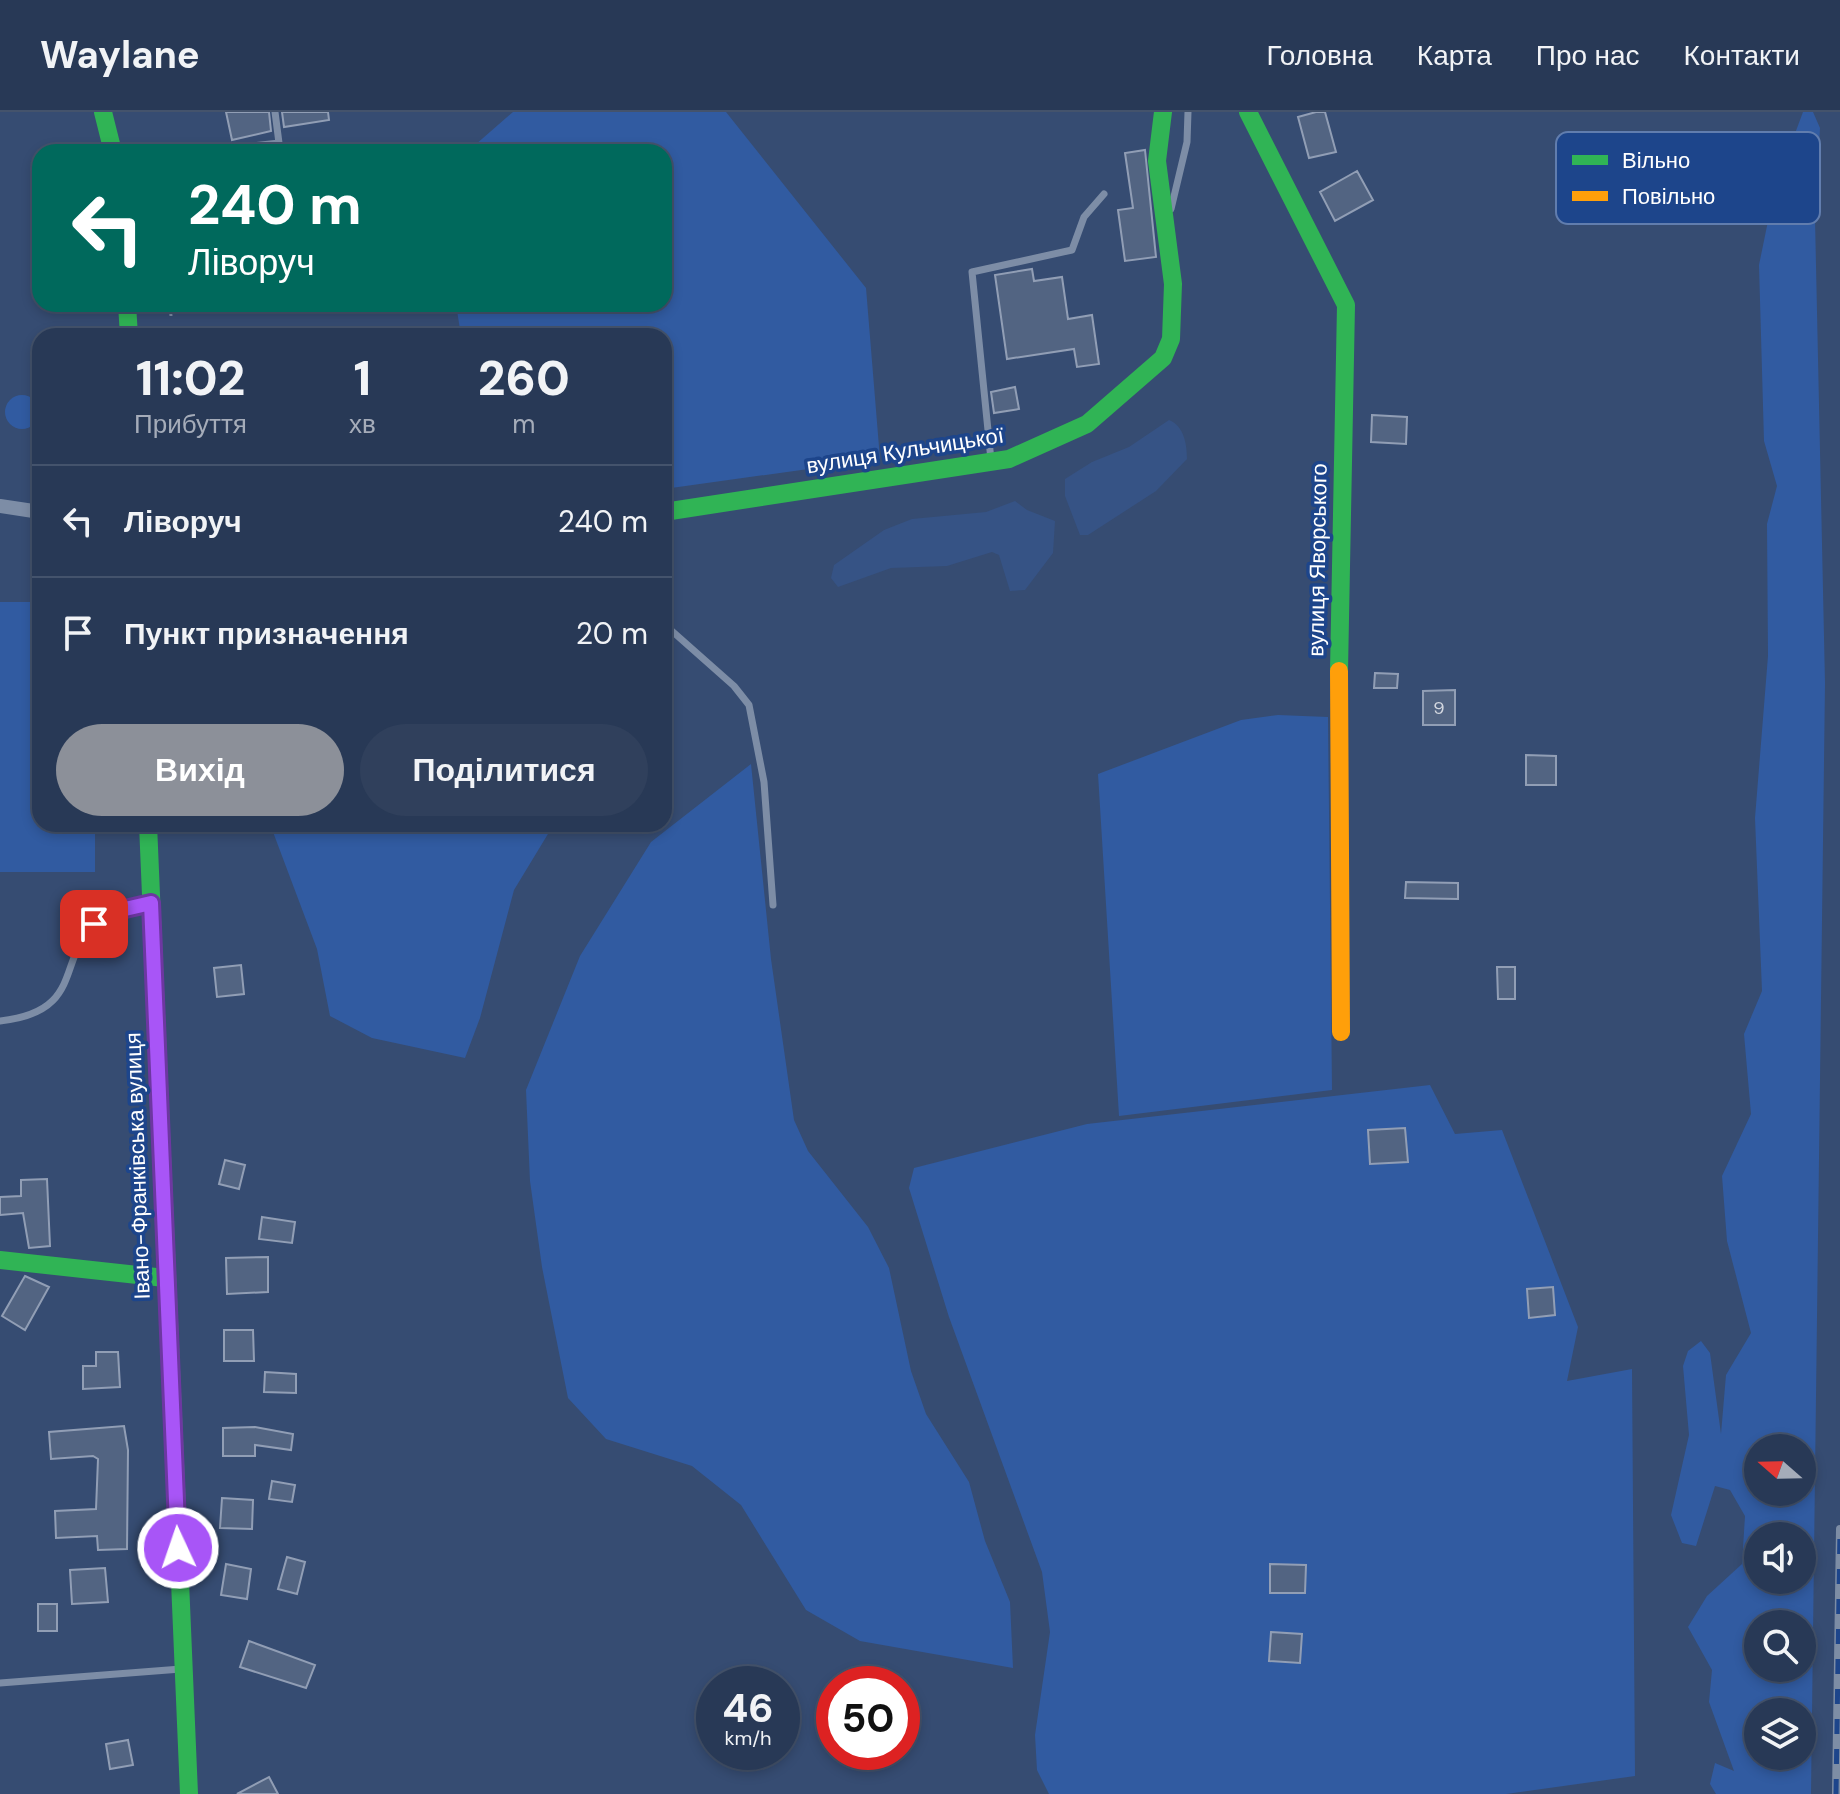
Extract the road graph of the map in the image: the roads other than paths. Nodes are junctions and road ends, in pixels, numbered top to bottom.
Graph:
1 (103, 112) edge
2 (275, 112) edge
3 (1188, 112) edge
4 (1248, 112) edge
5 (1166, 114) edge
6 (111, 144) edge
7 (270, 144) edge
8 (1104, 194) dead end
9 (1165, 226) junction
10 (991, 462) junction
11 (0, 506) edge
12 (32, 511) edge
13 (672, 511) edge
14 (672, 631) edge
15 (148, 832) edge
16 (151, 903) junction
17 (773, 905) dead end
18 (0, 1021) edge
19 (1341, 1032) dead end
20 (0, 1260) edge
21 (165, 1278) junction
22 (184, 1669) junction
23 (0, 1683) edge
24 (189, 1794) edge

1 - 6 street
2 - 7 lane
3 - 9 lane
4 - 19 street, вулиця Яворського
5 - 9 street, вулиця Кульчицької
8 - 10 lane
9 - 10 street, вулиця Кульчицької
10 - 13 street, вулиця Кульчицької
11 - 12 street
14 - 17 lane
15 - 16 street, Івано-Франківська вулиця
16 - 18 lane
16 - 21 street, Івано-Франківська вулиця
20 - 21 street
21 - 22 street, Івано-Франківська вулиця
22 - 23 lane
22 - 24 street, Івано-Франківська вулиця

